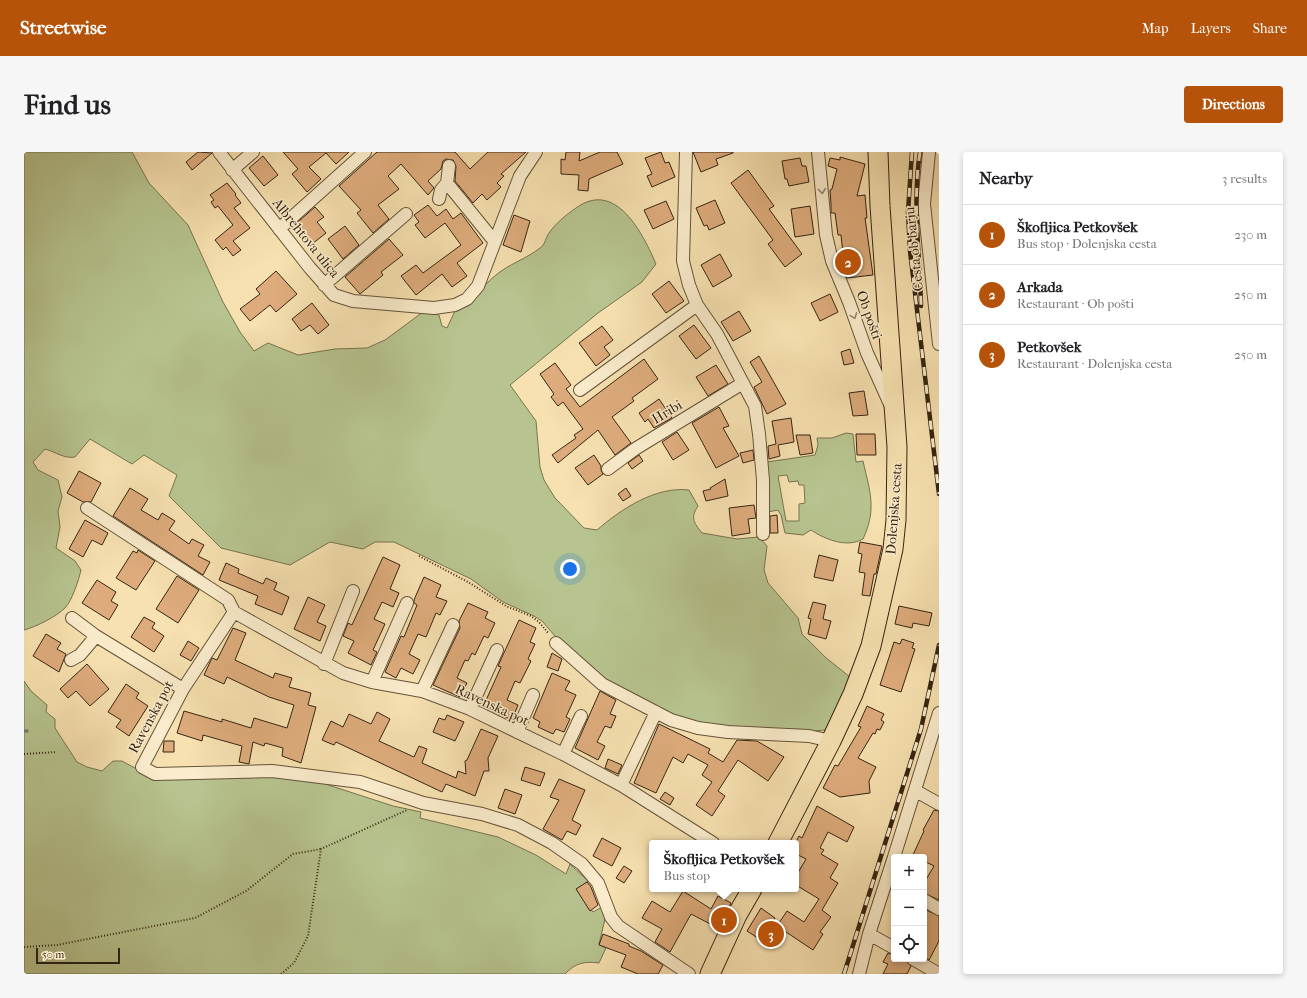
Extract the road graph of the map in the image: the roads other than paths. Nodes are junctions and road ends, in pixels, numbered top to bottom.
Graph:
1 (219, 152) edge
2 (253, 152) edge
3 (365, 152) edge
4 (536, 152) edge
5 (686, 152) edge
6 (818, 152) edge
7 (878, 152) edge
8 (929, 152) edge
9 (449, 166) dead end
10 (232, 170) junction
11 (447, 184) junction
12 (439, 198) dead end
13 (406, 214) dead end
14 (279, 229) junction
15 (495, 242) junction
16 (935, 266) edge
17 (935, 281) edge
18 (324, 285) junction
19 (697, 305) junction
20 (939, 344) edge
21 (743, 383) junction
22 (580, 390) dead end
23 (896, 414) junction
24 (608, 469) dead end
25 (87, 508) dead end
26 (763, 534) dead end
27 (352, 591) dead end
28 (408, 603) dead end
29 (234, 612) junction
30 (72, 618) dead end
31 (453, 625) dead end
32 (96, 636) junction
33 (556, 643) road end
34 (496, 650) dead end
35 (71, 660) dead end
36 (324, 664) junction
37 (372, 682) junction
38 (183, 689) junction
39 (422, 691) junction
40 (533, 695) dead end
41 (470, 709) junction
42 (656, 712) junction
43 (939, 713) edge
44 (581, 716) dead end
45 (516, 732) junction
46 (936, 740) edge
47 (831, 742) junction
48 (563, 754) junction
49 (621, 785) junction
50 (916, 791) junction
51 (939, 804) edge
52 (707, 840) edge
53 (780, 840) edge
54 (895, 854) edge
55 (890, 881) edge
56 (750, 892) edge
57 (927, 902) edge
58 (939, 909) edge
59 (869, 934) junction
60 (891, 946) edge
61 (918, 962) edge
62 (689, 974) edge
63 (710, 974) edge
64 (859, 974) edge
65 (939, 974) edge

1 - 10 street, Albrehtova ulica
2 - 10 street
3 - 14 street
4 - 15 street, Albrehtova ulica
5 - 19 street
6 -> 23 street, Ob pošti
7 - 23 main road, Dolenjska cesta
8 - 16 street, Cesta ob barju
9 - 11 street
10 - 14 street, Albrehtova ulica
11 - 12 street
11 - 15 street
13 - 18 street
14 - 18 street, Albrehtova ulica
15 - 18 street, Albrehtova ulica
16 - 17 street, Cesta ob barju
17 - 20 street, Cesta ob barju
19 - 21 street
19 - 22 street
21 - 24 street, Hribi
21 - 26 street
23 - 47 main road, Dolenjska cesta
25 - 29 street
27 - 36 street
28 - 37 street
29 - 36 street, Ravenska pot
29 - 38 street, Ravenska pot
30 - 32 street
31 - 39 street
32 - 35 street
32 - 38 street
33 - 42 street
34 - 41 street
36 - 37 street, Ravenska pot
37 - 39 street, Ravenska pot
38 - 62 street, Ravenska pot
39 - 41 street, Ravenska pot
40 - 45 street
41 - 45 street, Ravenska pot
42 - 47 street
42 - 49 street
43 - 46 street
44 - 48 street
45 - 48 street, Ravenska pot
46 - 50 street
47 - 53 main road, Dolenjska cesta
48 - 49 street, Ravenska pot
49 - 52 street, Ravenska pot
50 - 51 street
50 - 54 street
55 - 59 street
56 - 63 main road
57 - 58 street
59 - 60 street
59 - 64 street
61 - 65 street

